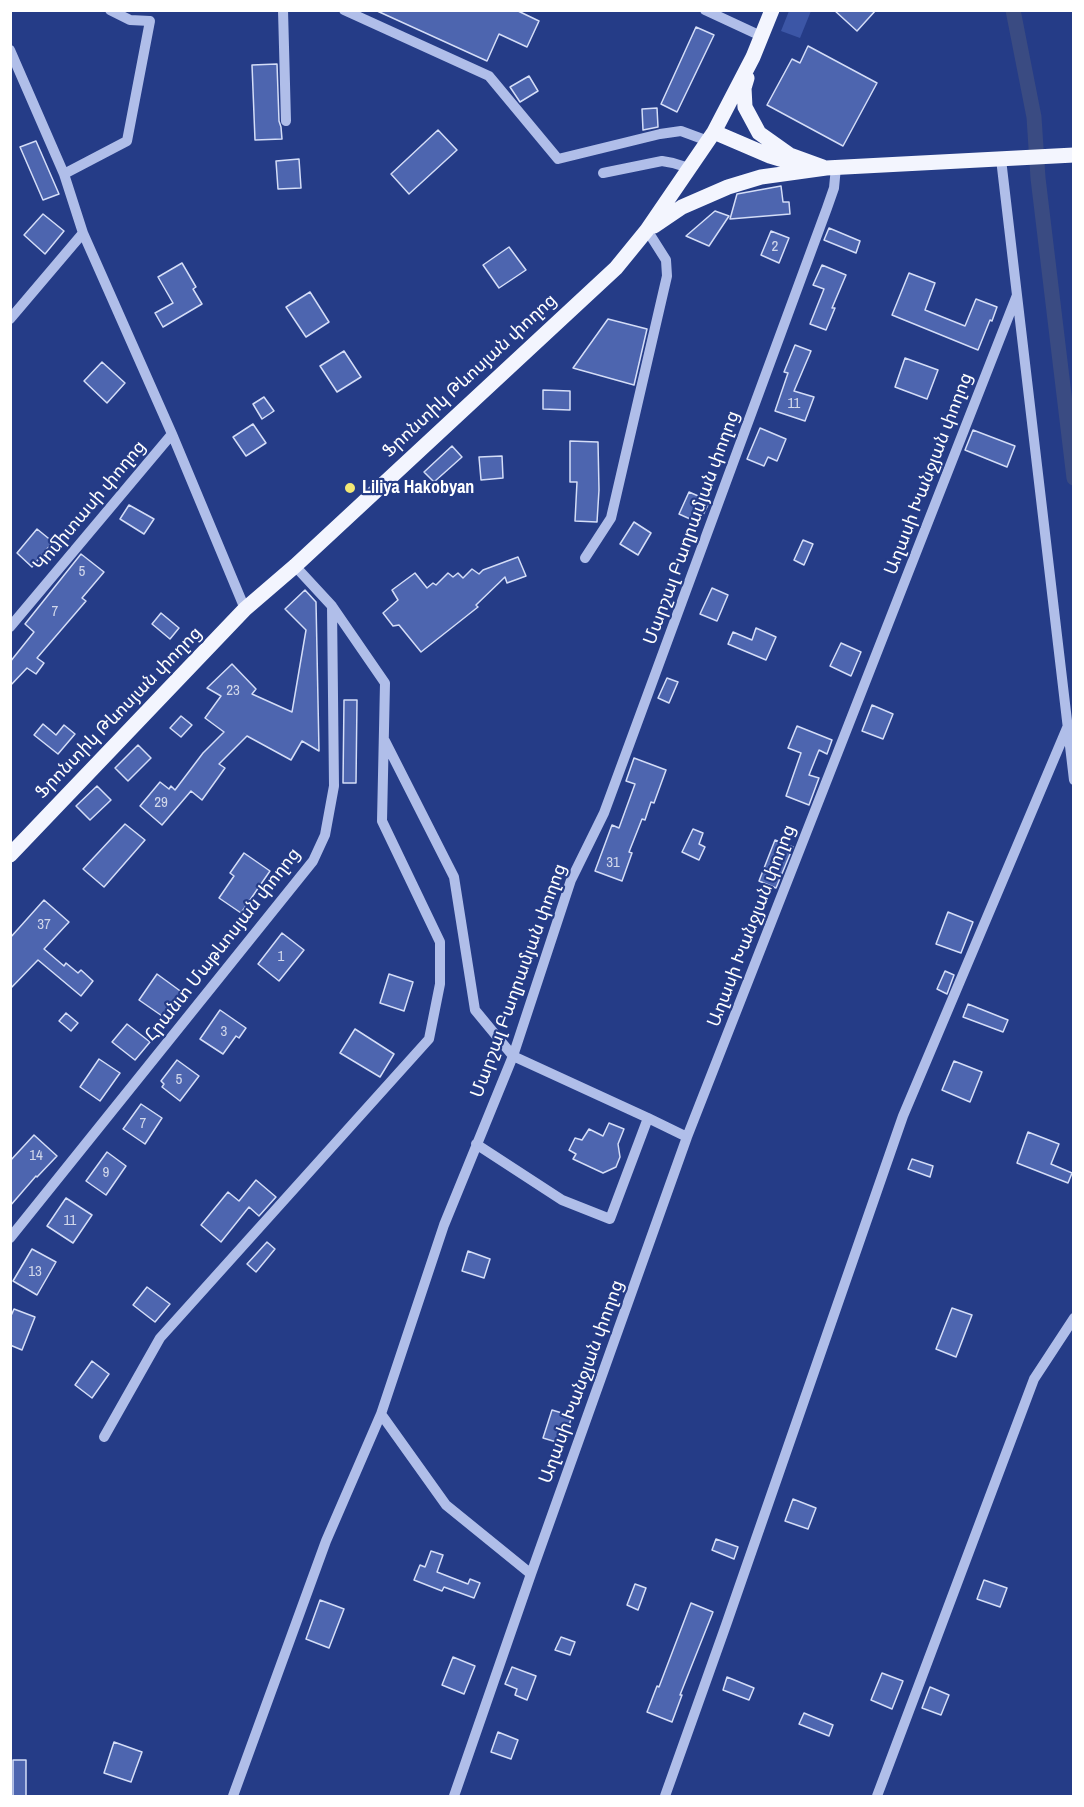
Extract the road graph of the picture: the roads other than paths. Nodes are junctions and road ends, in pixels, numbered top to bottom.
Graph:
1 (110, 10) edge
2 (283, 10) edge
3 (344, 10) edge
4 (705, 10) edge
5 (772, 10) edge
6 (761, 36) junction
7 (10, 50) edge
8 (753, 57) junction
9 (286, 120) dead end
10 (711, 137) junction
11 (1074, 155) edge
12 (1007, 158) junction
13 (689, 168) junction
14 (831, 168) junction
15 (603, 173) dead end
16 (64, 174) junction
17 (647, 230) junction
18 (82, 233) junction
19 (1017, 295) junction
20 (10, 319) edge
21 (172, 434) junction
22 (585, 558) dead end
23 (295, 566) junction
24 (332, 606) junction
25 (245, 609) junction
26 (10, 627) edge
27 (1067, 728) junction
28 (384, 739) junction
29 (1074, 780) edge
30 (10, 855) edge
31 (513, 1056) junction
32 (648, 1118) junction
33 (687, 1137) junction
34 (476, 1144) junction
35 (10, 1238) edge
36 (1074, 1318) edge
37 (381, 1414) junction
38 (104, 1437) dead end
39 (531, 1574) junction
40 (233, 1797) edge
41 (454, 1797) edge
42 (665, 1797) edge
43 (876, 1797) edge

1 - 16 street
2 - 9 street
3 - 10 street
4 - 6 street
5 - 6 main road, Ֆրոնտիկ Թևոսյան փողոց
6 - 8 main road, Ֆրոնտիկ Թևոսյան փողոց
7 - 16 street
8 - 10 main road, Ֆրոնտիկ Թևոսյան փողոց
8 - 14 main road
10 - 13 main road, Ֆրոնտիկ Թևոսյան փողոց
10 - 14 main road
11 - 12 main road
12 - 14 main road
12 - 19 street
13 - 15 street
13 - 17 main road, Ֆրոնտիկ Թևոսյան փողոց
14 - 17 main road
14 - 31 street, Մարշալ Բաղրամյան փողոց
16 - 18 street
17 - 22 street
17 - 23 main road, Ֆրոնտիկ Թևոսյան փողոց
18 - 20 street
18 - 21 street
19 - 27 street
19 - 33 street, Աղասի Խանջյան փողոց
21 - 25 street
21 - 26 street, Կոմիտասի փողոց
23 - 24 street
23 - 25 main road, Ֆրոնտիկ Թևոսյան փողոց
24 - 28 street
24 - 35 street, Հրանտ Մաթևոսյան փողոց
25 - 30 main road, Ֆրոնտիկ Թևոսյան փողոց
27 - 29 street
27 - 42 street
28 - 31 street
28 - 38 street
31 - 32 street
31 - 34 street, Մարշալ Բաղրամյան փողոց
32 - 33 street
32 - 34 street
33 - 39 street, Աղասի Խանջյան փողոց
34 - 37 street, Մարշալ Բաղրամյան փողոց
36 - 43 street
37 - 39 street
37 - 40 street, Մարշալ Բաղրամյան փողոց
39 - 41 street

